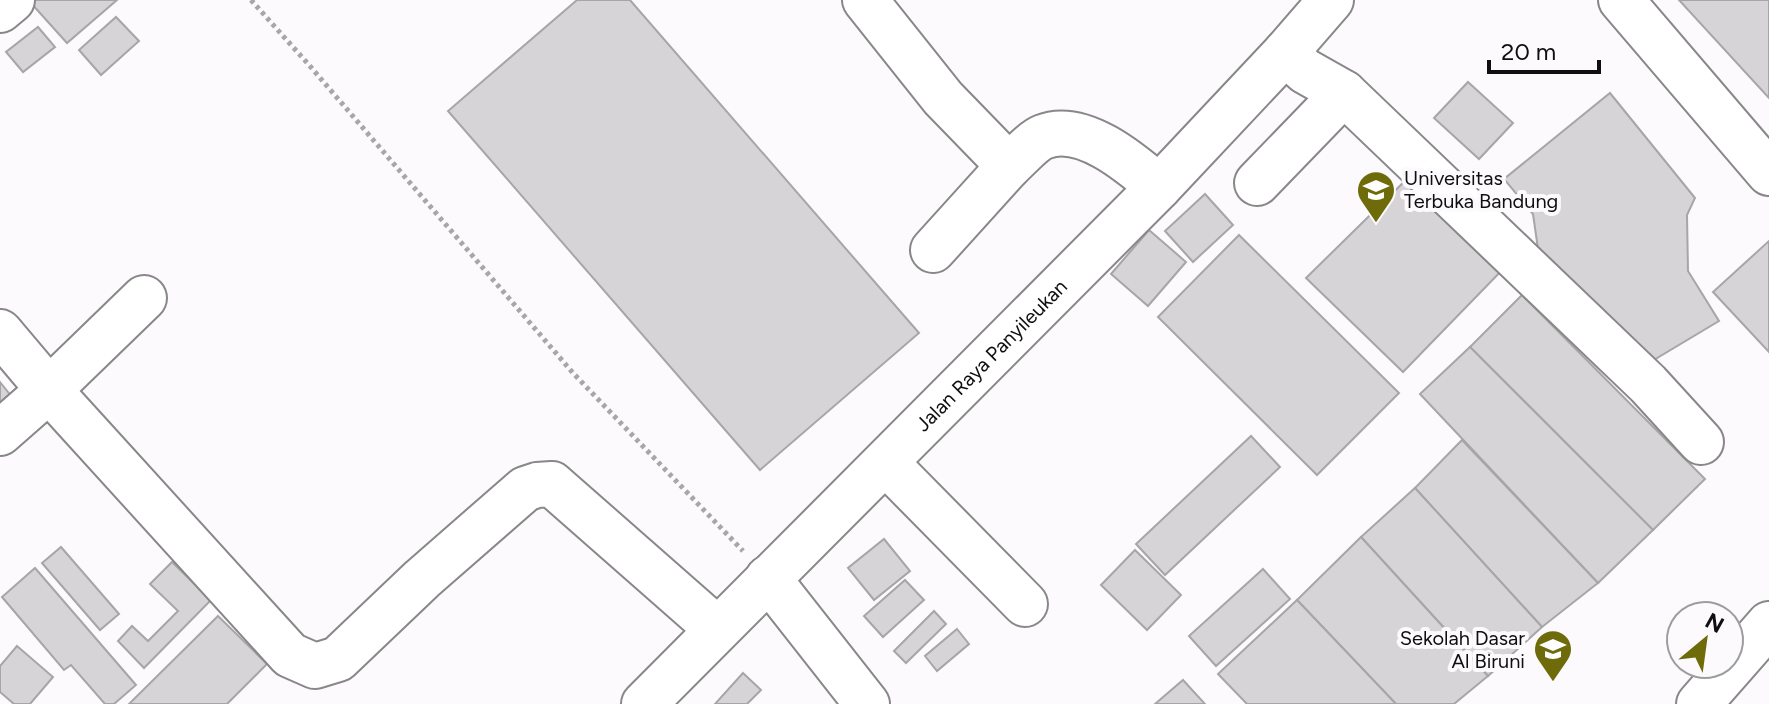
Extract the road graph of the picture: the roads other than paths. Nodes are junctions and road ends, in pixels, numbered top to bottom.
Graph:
1 (12, 0) edge
2 (865, 0) edge
3 (1331, 0) edge
4 (1621, 0) edge
5 (0, 10) edge
6 (1285, 53) junction
7 (1344, 93) junction
8 (1009, 166) junction
9 (1769, 173) edge
10 (1257, 183) dead end
11 (1159, 187) junction
12 (933, 250) dead end
13 (144, 298) dead end
14 (0, 332) edge
15 (49, 390) junction
16 (0, 433) edge
17 (1701, 442) dead end
18 (886, 463) junction
19 (768, 578) junction
20 (1025, 604) dead end
21 (1769, 624) edge
22 (717, 629) junction
23 (644, 704) edge
24 (867, 704) edge
25 (1699, 704) edge

1 - 5 street
2 - 8 street
3 - 6 street, Jalan Raya Panyileukan
4 - 9 street
6 - 7 street
6 - 11 street, Jalan Raya Panyileukan
7 - 10 street
7 - 17 street
8 - 11 street
8 - 12 street
11 - 18 street, Jalan Raya Panyileukan
13 - 15 street
14 - 15 street
15 - 16 street
15 - 22 street
18 - 19 street, Jalan Raya Panyileukan
18 - 20 street
19 - 22 street, Jalan Raya Panyileukan
19 - 24 street
21 - 25 street
22 - 23 street, Jalan Raya Panyileukan

